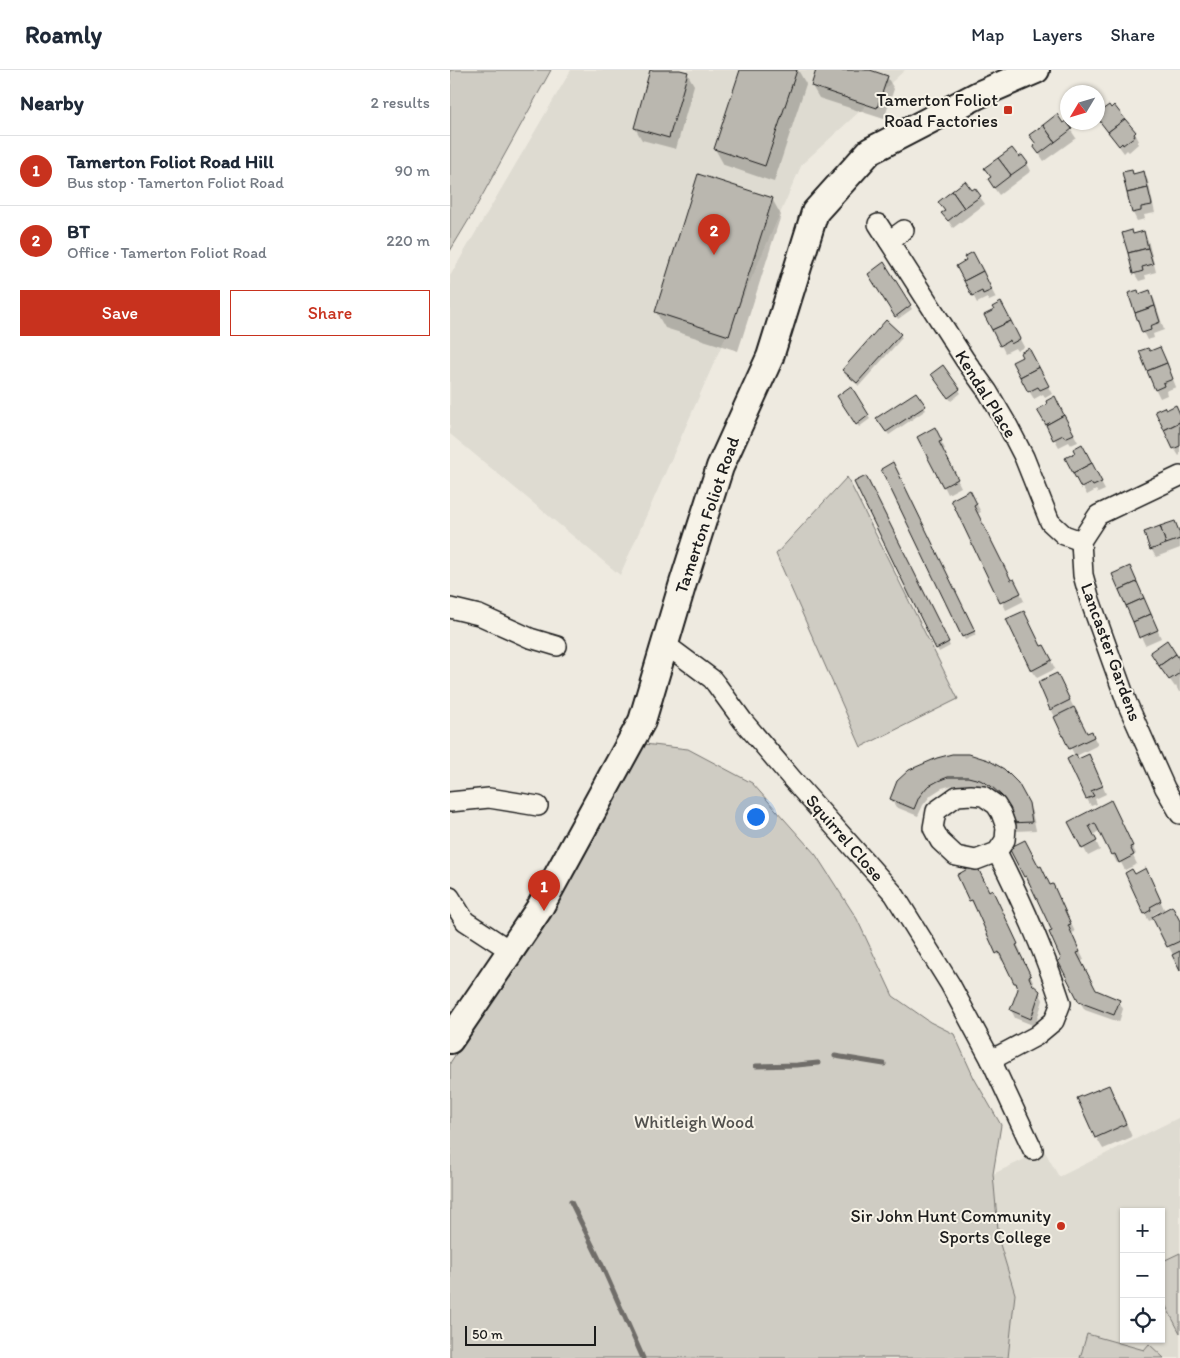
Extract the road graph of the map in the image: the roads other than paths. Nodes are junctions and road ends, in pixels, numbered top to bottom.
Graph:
1 (1036, 70) edge
2 (878, 224) dead end
3 (1180, 476) edge
4 (1081, 541) junction
5 (450, 608) edge
6 (665, 644) junction
7 (557, 646) dead end
8 (450, 802) edge
9 (538, 806) dead end
10 (1180, 814) edge
11 (997, 852) dead end
12 (450, 897) edge
13 (511, 951) junction
14 (450, 1040) edge
15 (991, 1060) junction
16 (1033, 1150) dead end

1 - 6 main road, Tamerton Foliot Road
2 - 4 street, Kendal Place
3 - 4 street
4 - 10 street, Lancaster Gardens
5 - 7 street
6 - 13 main road, Tamerton Foliot Road
6 - 15 street, Squirrel Close
8 - 9 street
11 - 15 street
12 - 13 street
13 - 14 main road, Tamerton Foliot Road
15 - 16 street, Squirrel Close

